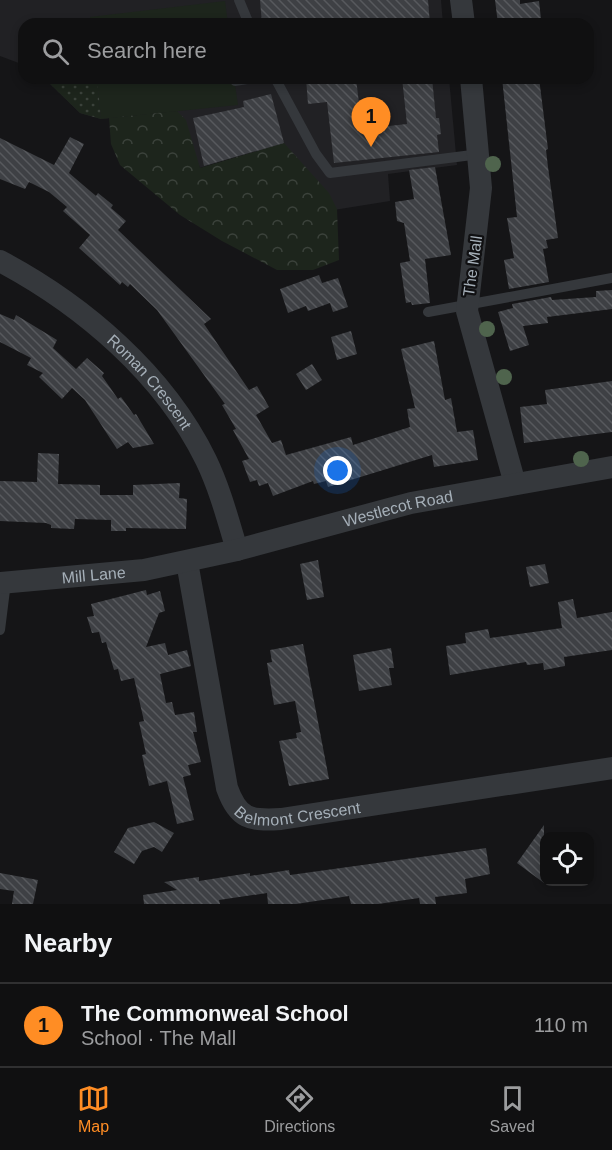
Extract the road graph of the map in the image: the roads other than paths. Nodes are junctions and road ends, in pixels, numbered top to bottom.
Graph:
1 (239, 0) edge
2 (461, 0) edge
3 (246, 18) edge
4 (463, 18) edge
5 (278, 84) edge
6 (472, 84) edge
7 (480, 154) junction
8 (0, 261) edge
9 (612, 278) edge
10 (467, 305) junction
11 (428, 312) dead end
12 (612, 467) edge
13 (515, 484) junction
14 (237, 550) junction
15 (187, 562) junction
16 (3, 583) edge
17 (0, 630) edge
18 (612, 768) edge

1 - 3 lane
2 - 4 street
5 - 7 lane
6 - 7 street, The Mall
7 - 10 street, The Mall
8 - 14 street, Roman Crescent
9 - 10 lane
10 - 11 lane
10 - 13 street, The Mall
12 - 13 street, Westlecot Road
13 - 14 street, Westlecot Road
14 - 15 street, Westlecot Road
15 - 16 street, Mill Lane
15 - 18 street, Belmont Crescent
16 - 17 lane

